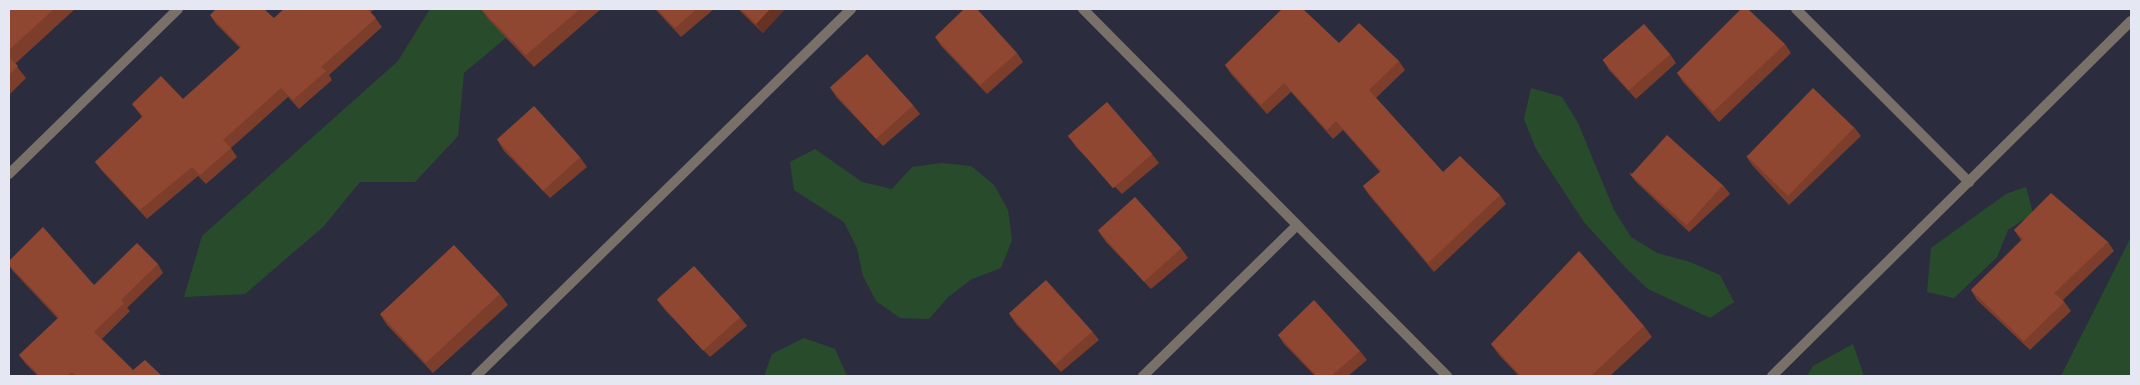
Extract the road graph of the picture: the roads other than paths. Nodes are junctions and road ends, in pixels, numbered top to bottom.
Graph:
1 (178, 9) edge
2 (851, 9) edge
3 (1083, 9) edge
4 (1796, 9) edge
5 (2131, 21) edge
6 (9, 174) edge
7 (1969, 182) junction
8 (1296, 226) junction
9 (476, 376) edge
10 (1143, 376) edge
11 (1447, 376) edge
12 (1772, 376) edge

1 - 6 street
2 - 9 street
3 - 8 street
4 - 7 street
5 - 7 street
7 - 12 street
8 - 10 street
8 - 11 street

